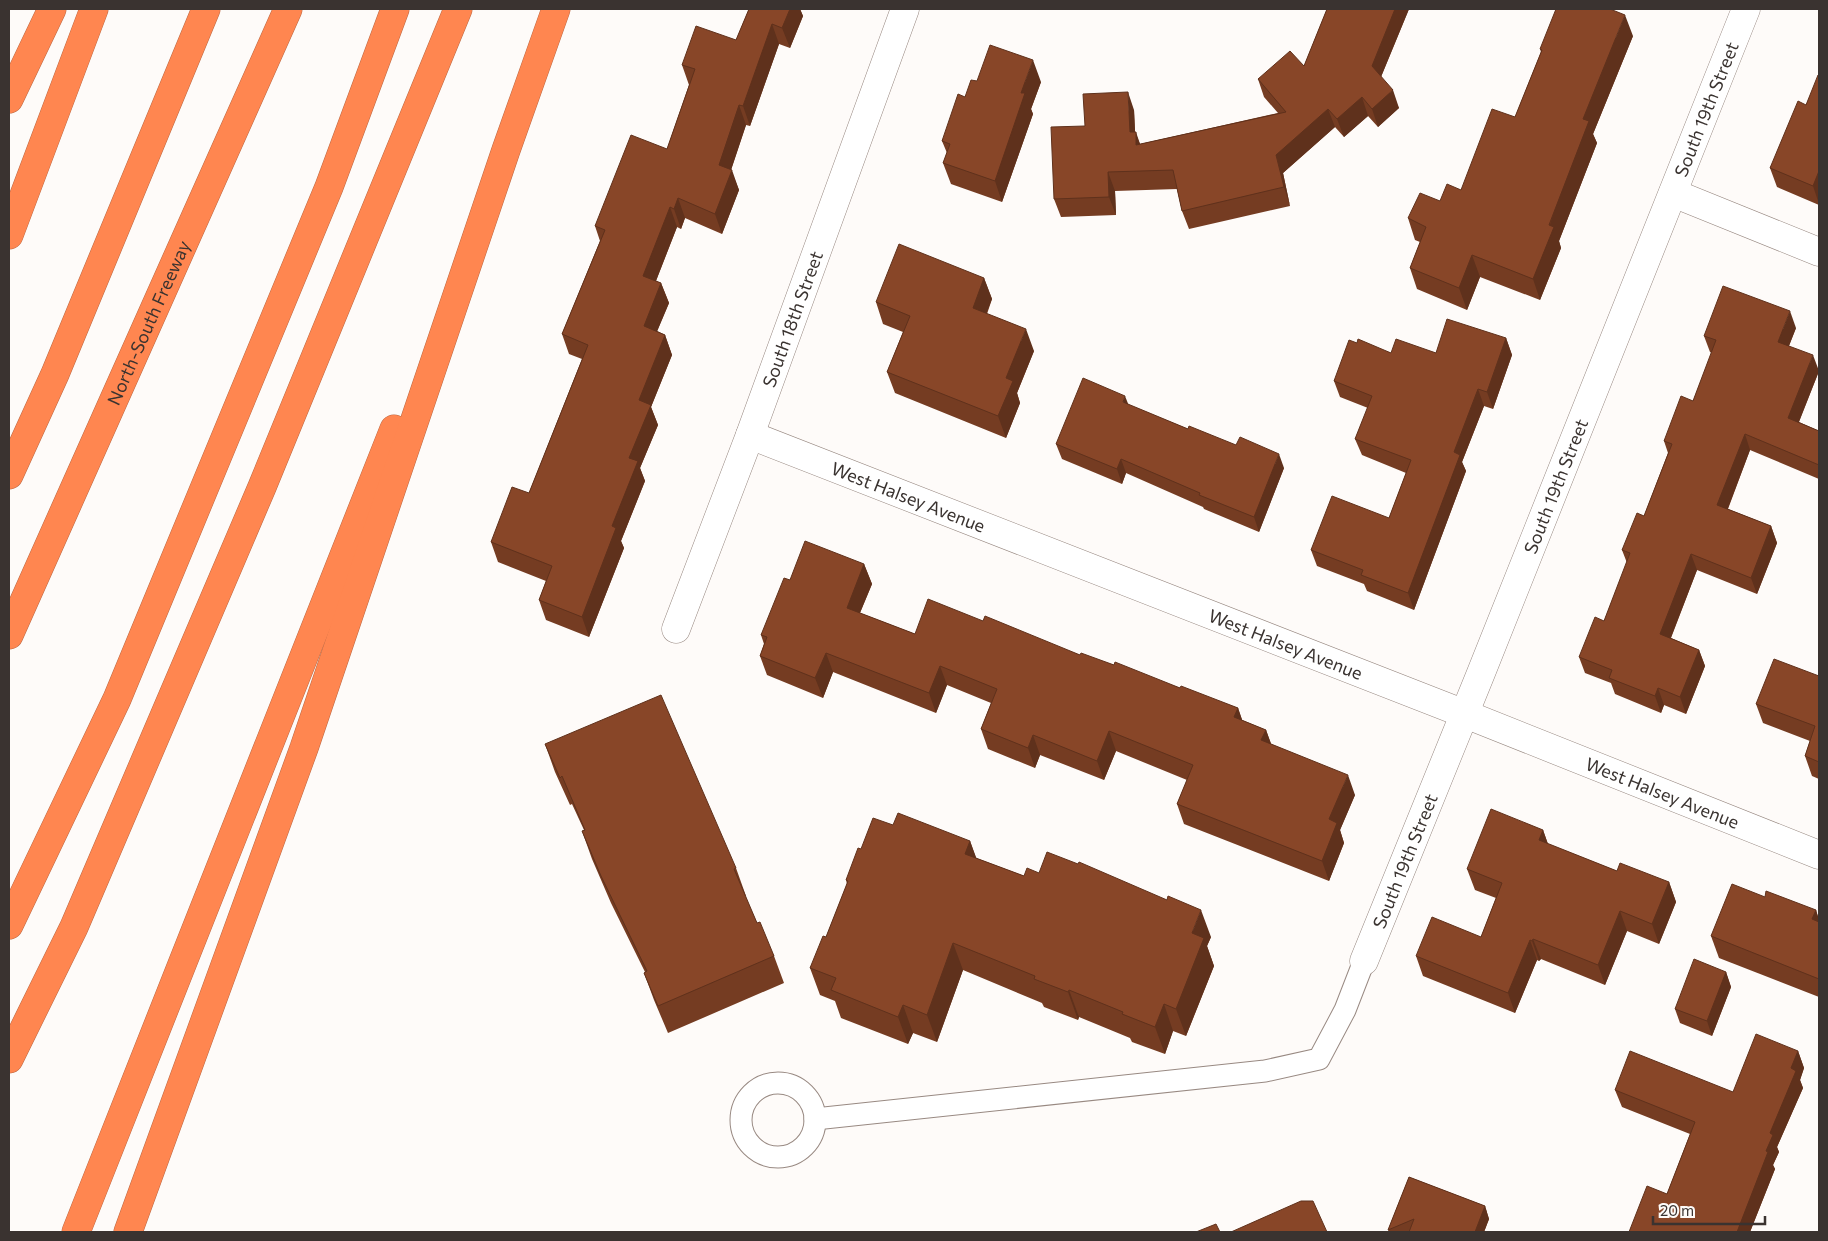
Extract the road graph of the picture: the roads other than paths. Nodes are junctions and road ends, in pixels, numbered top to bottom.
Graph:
1 (52, 9) edge
2 (94, 9) edge
3 (206, 9) edge
4 (288, 9) edge
5 (395, 9) edge
6 (458, 9) edge
7 (556, 9) edge
8 (905, 9) edge
9 (1746, 9) edge
10 (9, 100) edge
11 (506, 150) junction
12 (1673, 192) junction
13 (9, 234) edge
14 (1819, 252) edge
15 (750, 436) junction
16 (9, 475) edge
17 (676, 628) dead end
18 (9, 635) edge
19 (1465, 714) junction
20 (1819, 855) edge
21 (9, 925) edge
22 (1364, 961) joint
23 (9, 1059) edge
24 (815, 1119) dead end
25 (76, 1232) edge
26 (128, 1232) edge

1 - 10 highway
2 - 13 highway
3 - 16 highway
4 - 18 highway, North-South Freeway
5 - 21 highway
6 - 23 highway
7 - 11 highway
8 - 15 street, South 18th Street
9 - 12 street, South 19th Street
11 - 25 highway
11 - 26 highway
12 - 14 street
12 - 19 street, South 19th Street
15 - 17 street, South 18th Street
15 - 19 street, West Halsey Avenue
19 - 20 street, West Halsey Avenue
19 - 22 street, South 19th Street
22 - 24 lane

